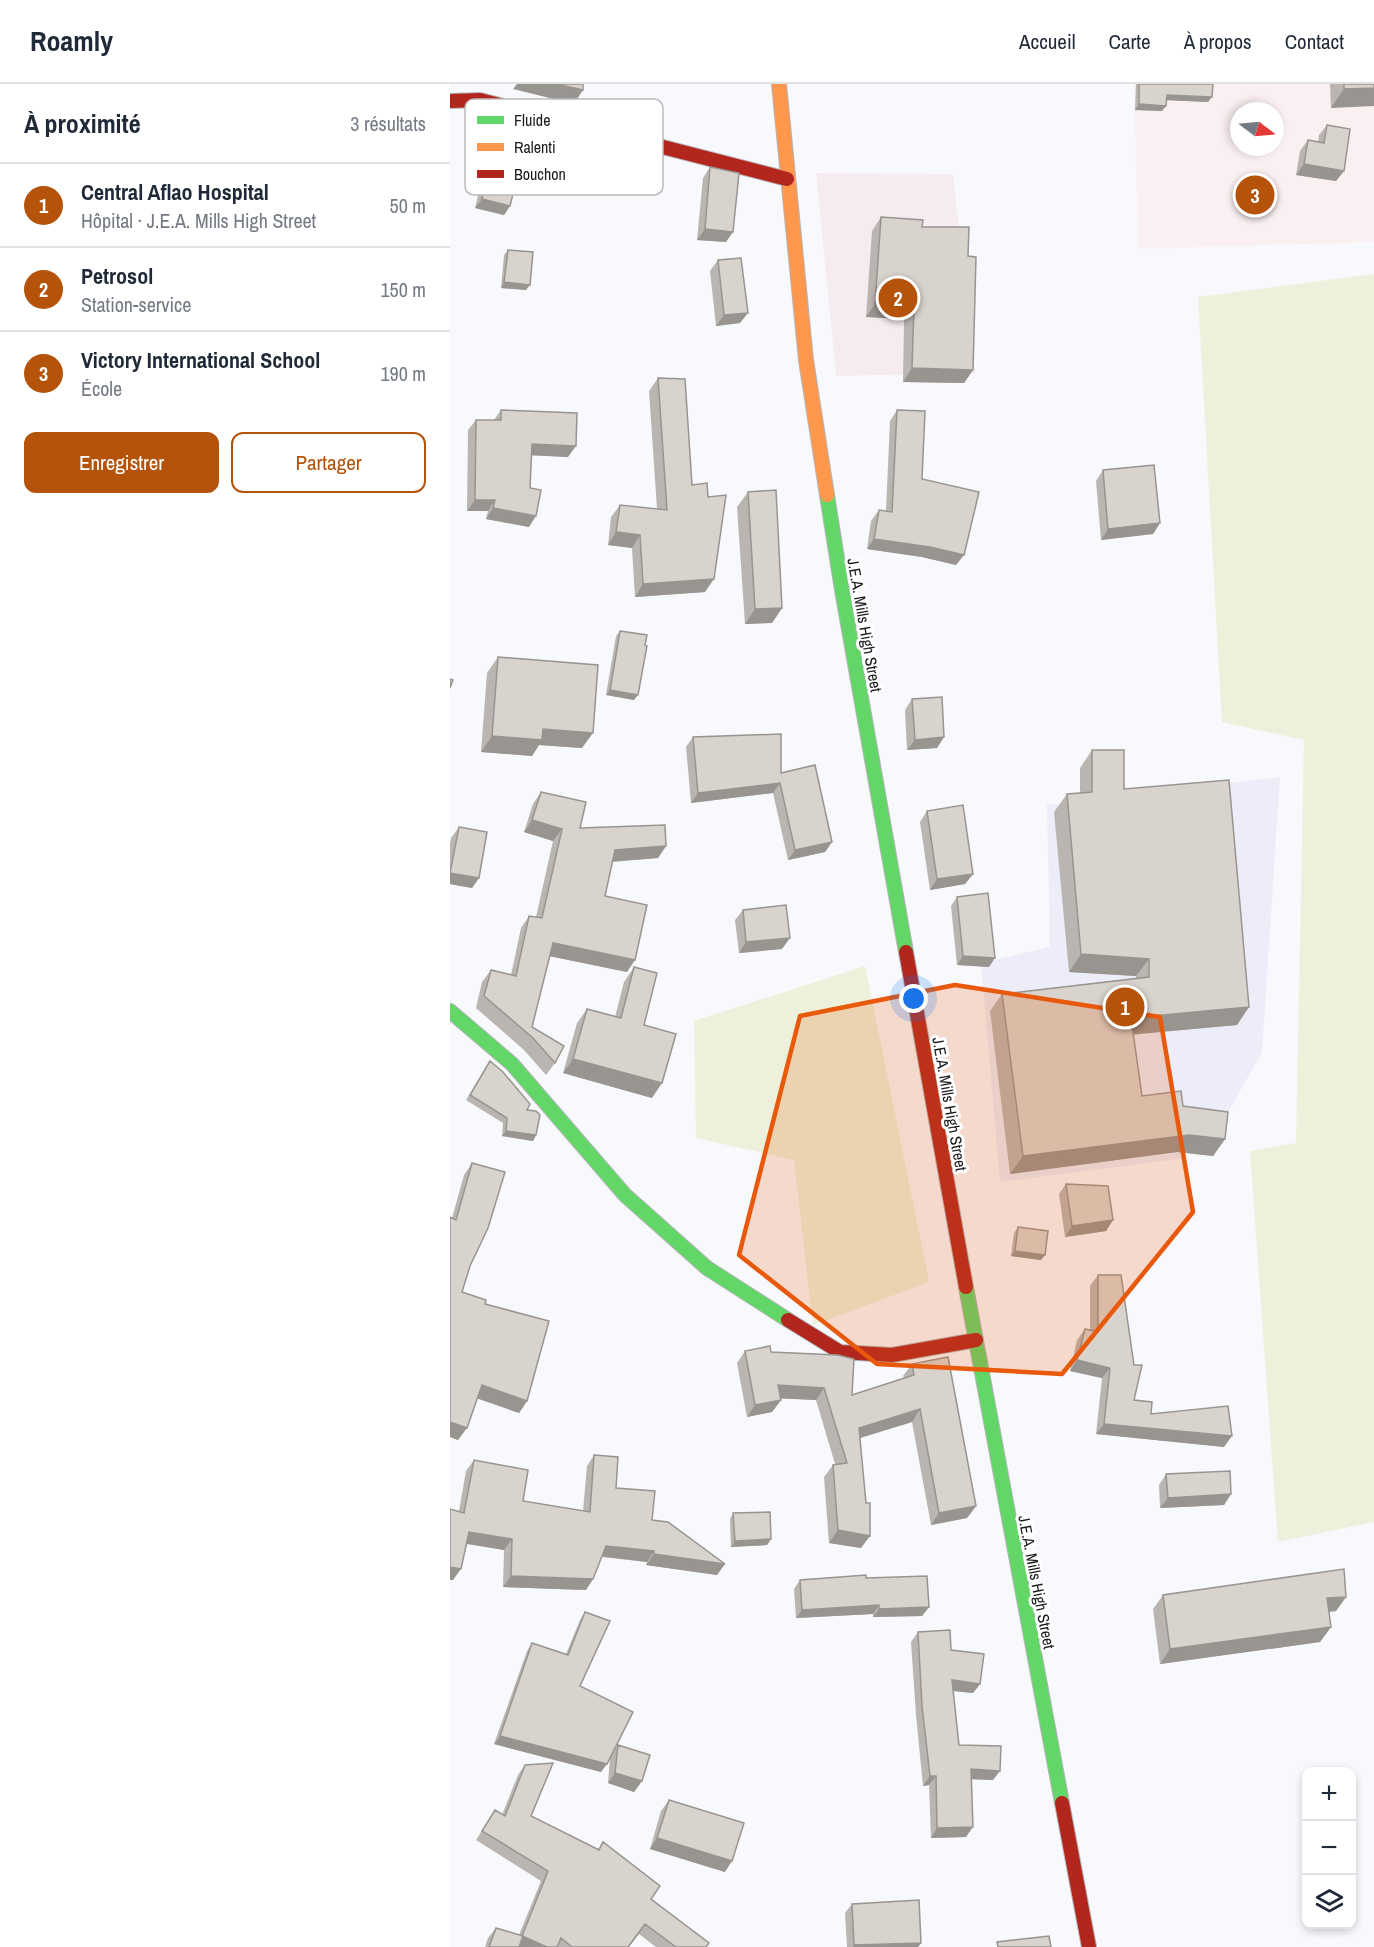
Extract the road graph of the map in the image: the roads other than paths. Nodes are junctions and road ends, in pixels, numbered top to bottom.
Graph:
1 (779, 84) edge
2 (465, 100) edge
3 (450, 101) edge
4 (663, 147) edge
5 (788, 179) junction
6 (450, 1011) edge
7 (976, 1340) junction
8 (1089, 1947) edge

1 - 5 main road, J.E.A. Mills High Street
2 - 3 main road
4 - 5 main road
5 - 7 main road, J.E.A. Mills High Street
6 - 7 main road
7 - 8 main road, J.E.A. Mills High Street

